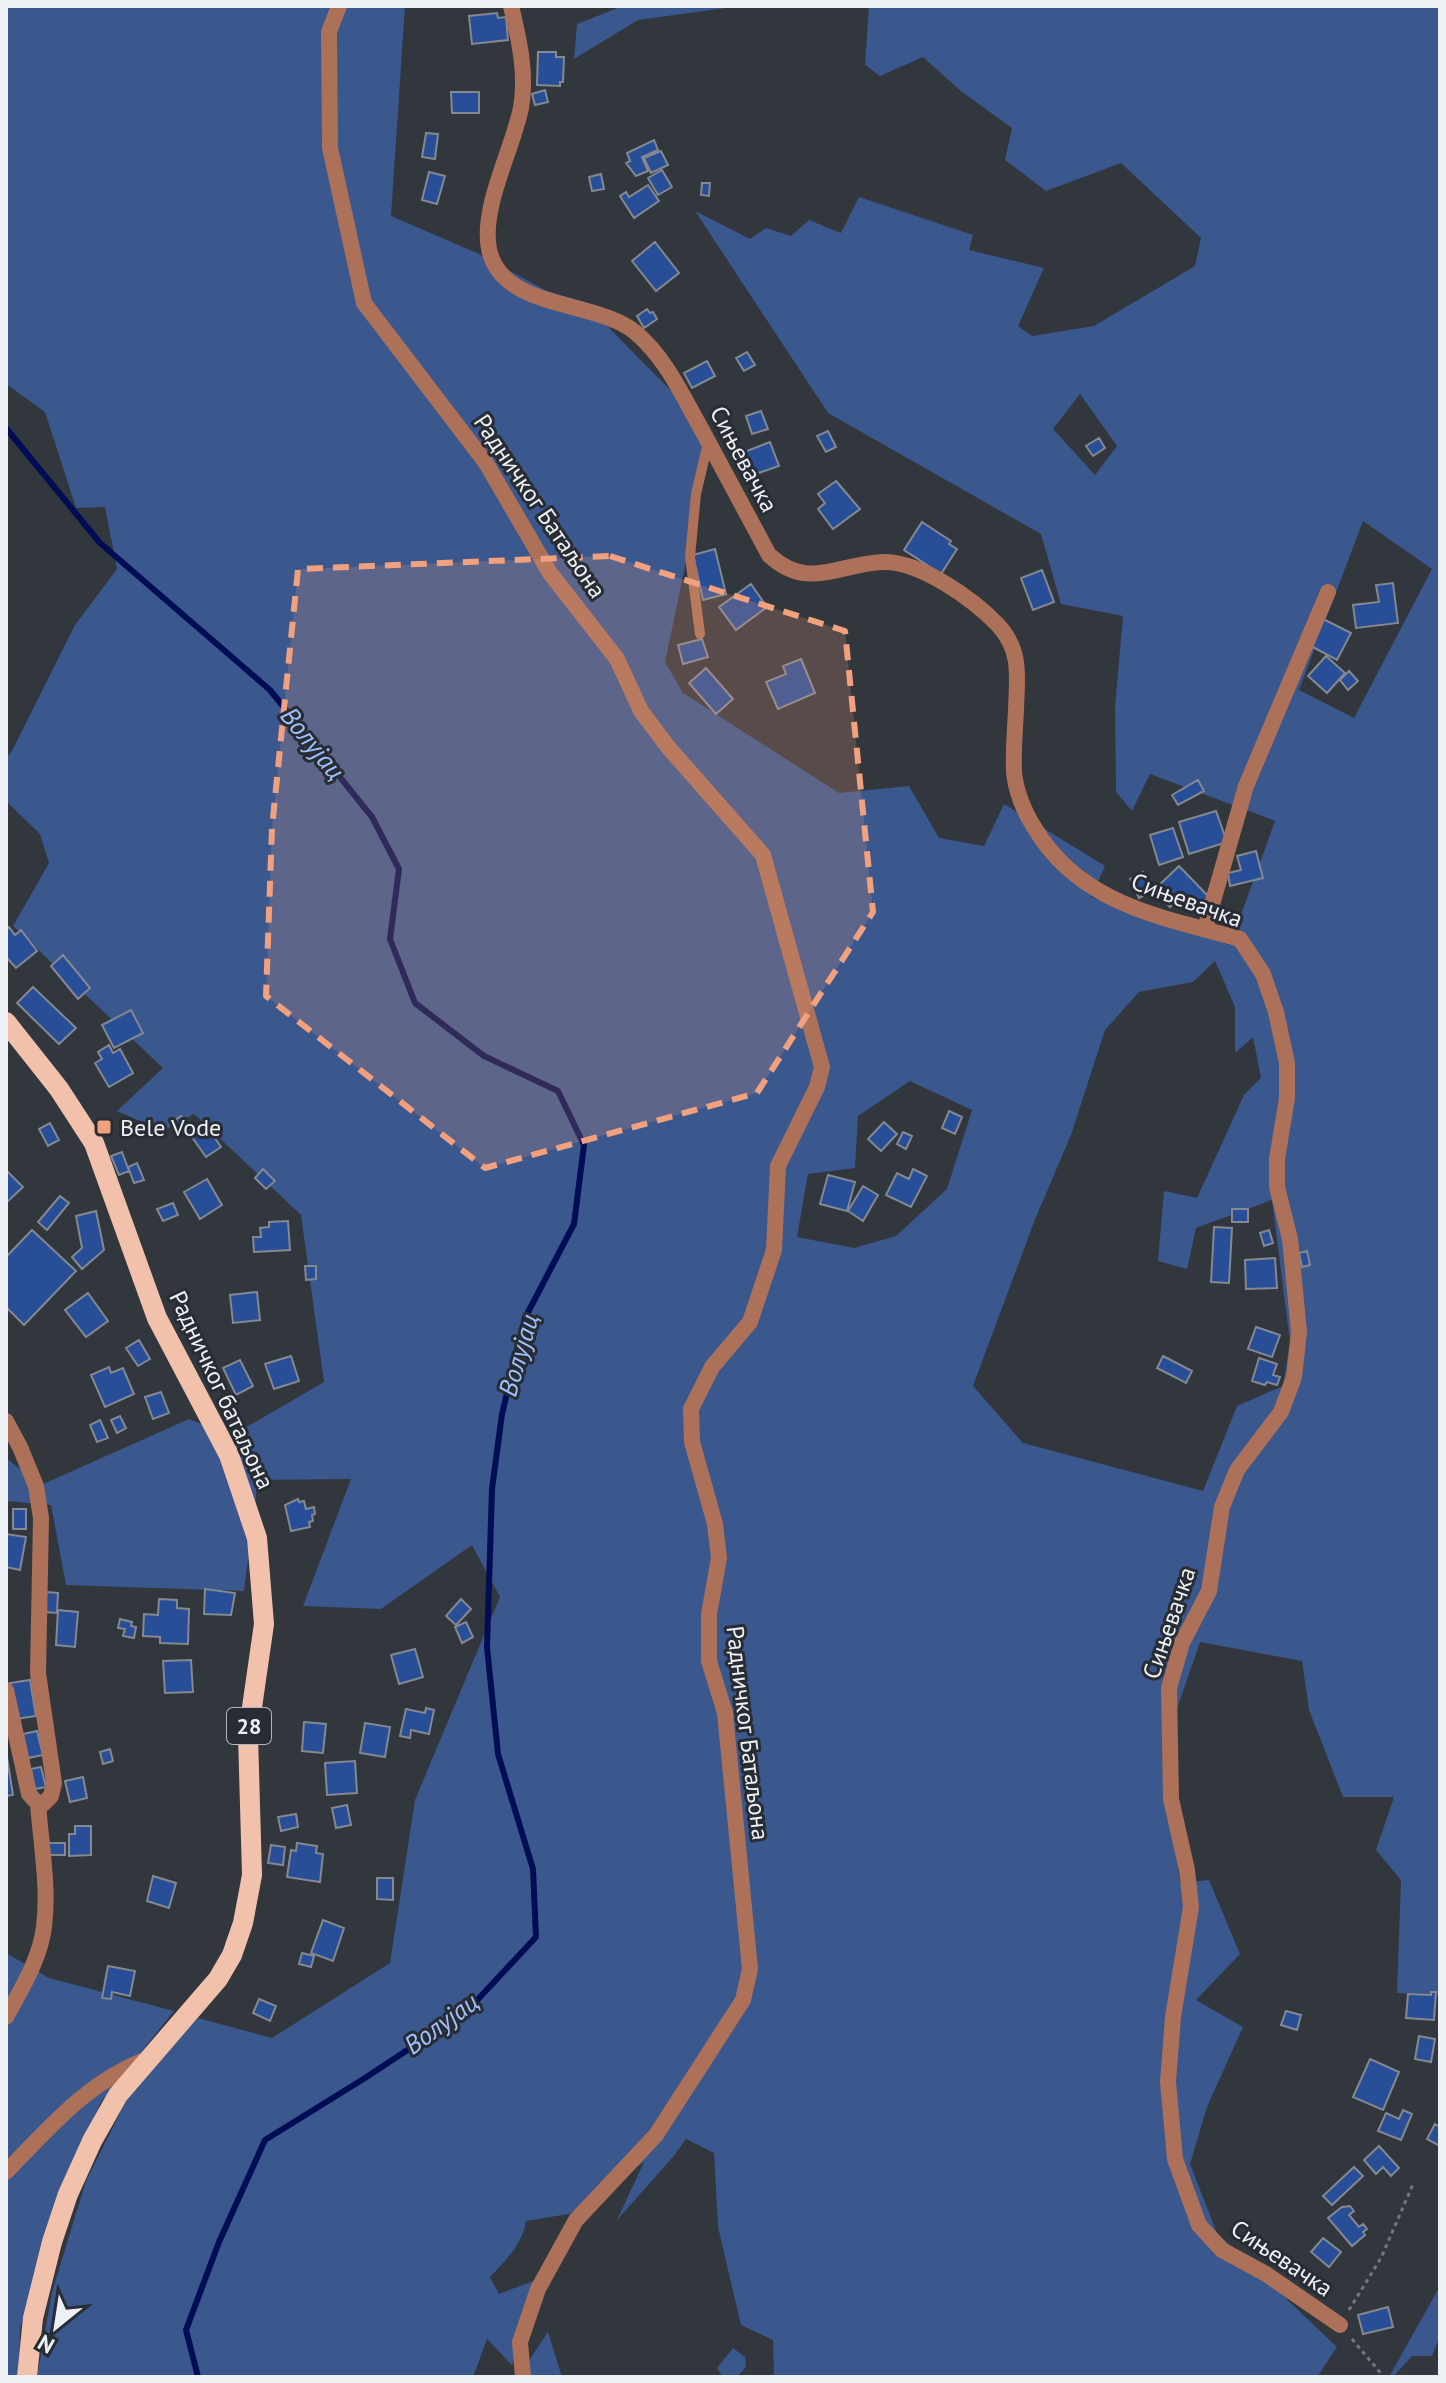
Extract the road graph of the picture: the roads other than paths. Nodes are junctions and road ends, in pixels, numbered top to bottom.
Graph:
1 (339, 6) edge
2 (511, 6) edge
3 (708, 443) junction
4 (1328, 592) dead end
5 (700, 634) dead end
6 (1205, 929) junction
7 (6, 1022) edge
8 (6, 1421) edge
9 (6, 1690) edge
10 (38, 1804) junction
11 (6, 2017) edge
12 (147, 2059) junction
13 (6, 2172) edge
14 (1340, 2325) road end
15 (27, 2377) edge
16 (523, 2377) edge

1 - 16 street, Радничког Батаљона
2 - 3 street, Сињевачка
3 - 5 lane
3 - 6 street, Сињевачка
4 - 6 street
6 - 14 street, Сињевачка
7 - 12 main road, Радничког батаљона / 28
8 - 10 street
9 - 10 street
10 - 11 street
12 - 13 street
12 - 15 main road, Радничког батаљона / 28

